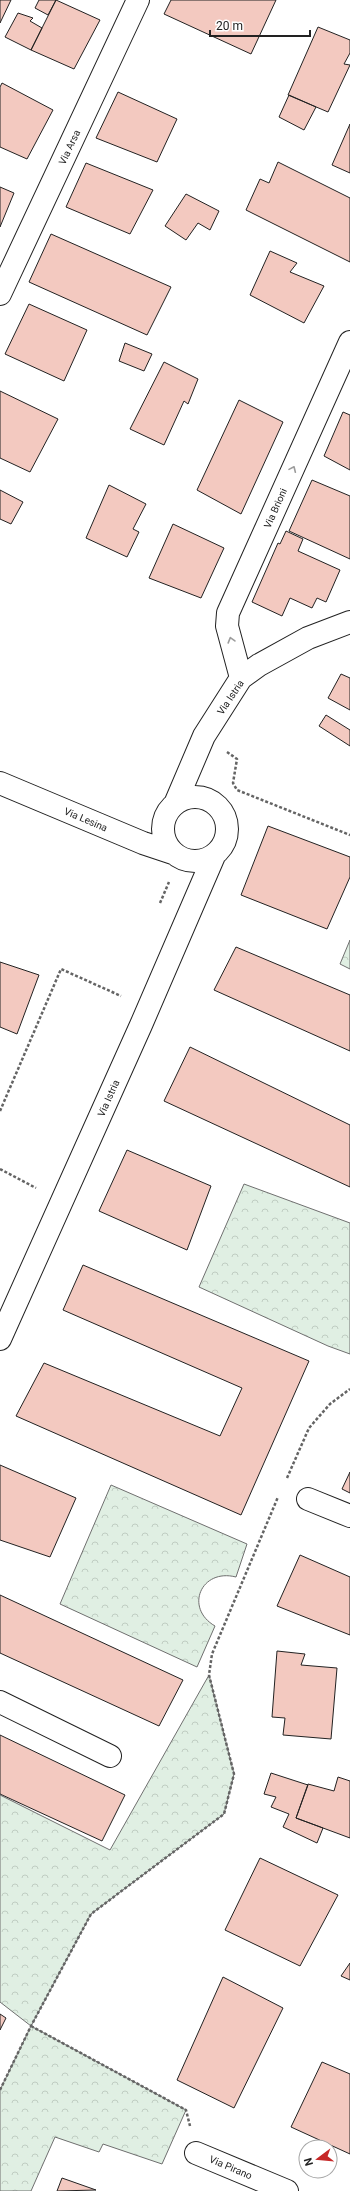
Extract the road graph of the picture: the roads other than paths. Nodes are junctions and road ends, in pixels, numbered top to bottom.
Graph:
1 (138, 0) edge
2 (0, 294) edge
3 (350, 342) edge
4 (350, 622) edge
5 (241, 678) junction
6 (0, 783) edge
7 (175, 804) junction
8 (173, 853) junction
9 (214, 856) junction
10 (0, 1340) edge
11 (308, 1499) dead end
12 (350, 1516) edge
13 (0, 1702) edge
14 (110, 1756) dead end
15 (196, 2153) road end
16 (287, 2191) edge

1 - 2 street, Via Arsa
5 -> 3 street, Via Brioni
4 - 5 street, Via Istria
5 - 7 street, Via Istria
6 - 8 street, Via Lesina
7 - 8 street, Via Istria
7 - 9 street, Via Istria
8 - 9 street
9 - 10 street, Via Istria
11 - 12 street
13 - 14 street
15 - 16 street, Via Pirano

